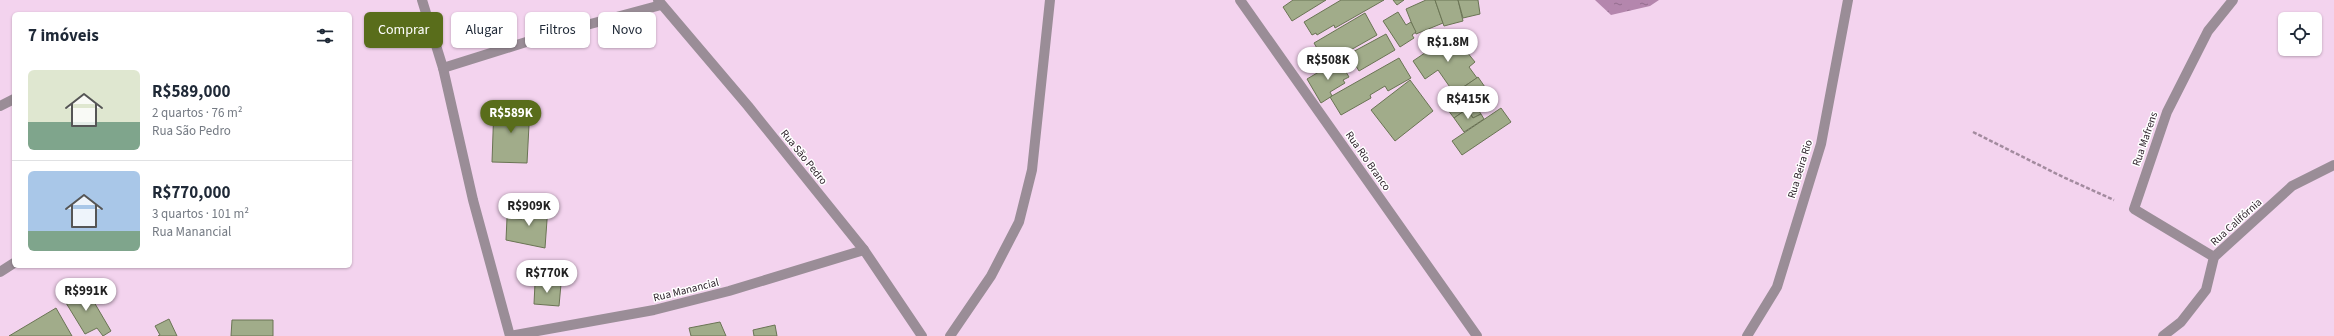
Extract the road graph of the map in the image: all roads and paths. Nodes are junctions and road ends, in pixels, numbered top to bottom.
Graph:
1 (422, 0) edge
2 (1050, 0) edge
3 (1240, 0) edge
4 (1848, 0) edge
5 (2233, 0) edge
6 (660, 3) edge
7 (444, 68) junction
8 (12, 100) edge
9 (0, 106) edge
10 (1973, 132) dead end
11 (2334, 165) edge
12 (2134, 209) junction
13 (864, 250) junction
14 (2214, 258) junction
15 (12, 264) edge
16 (0, 272) edge
17 (510, 336) edge
18 (922, 336) edge
19 (950, 336) edge
20 (1477, 336) edge
21 (1747, 336) edge
22 (2164, 336) edge

1 - 7 street
2 - 19 street
3 - 20 street, Rua Rio Branco
4 - 21 street, Rua Beira Rio
5 - 12 street, Rua Mafrens
6 - 7 street
6 - 13 street, Rua São Pedro
7 - 17 street
8 - 9 street
10 - 12 path
11 - 14 street, Rua Califórnia
12 - 14 street
13 - 17 street, Rua Manancial
13 - 18 street, Rua São Pedro
14 - 22 street, Rua Califórnia
15 - 16 street

